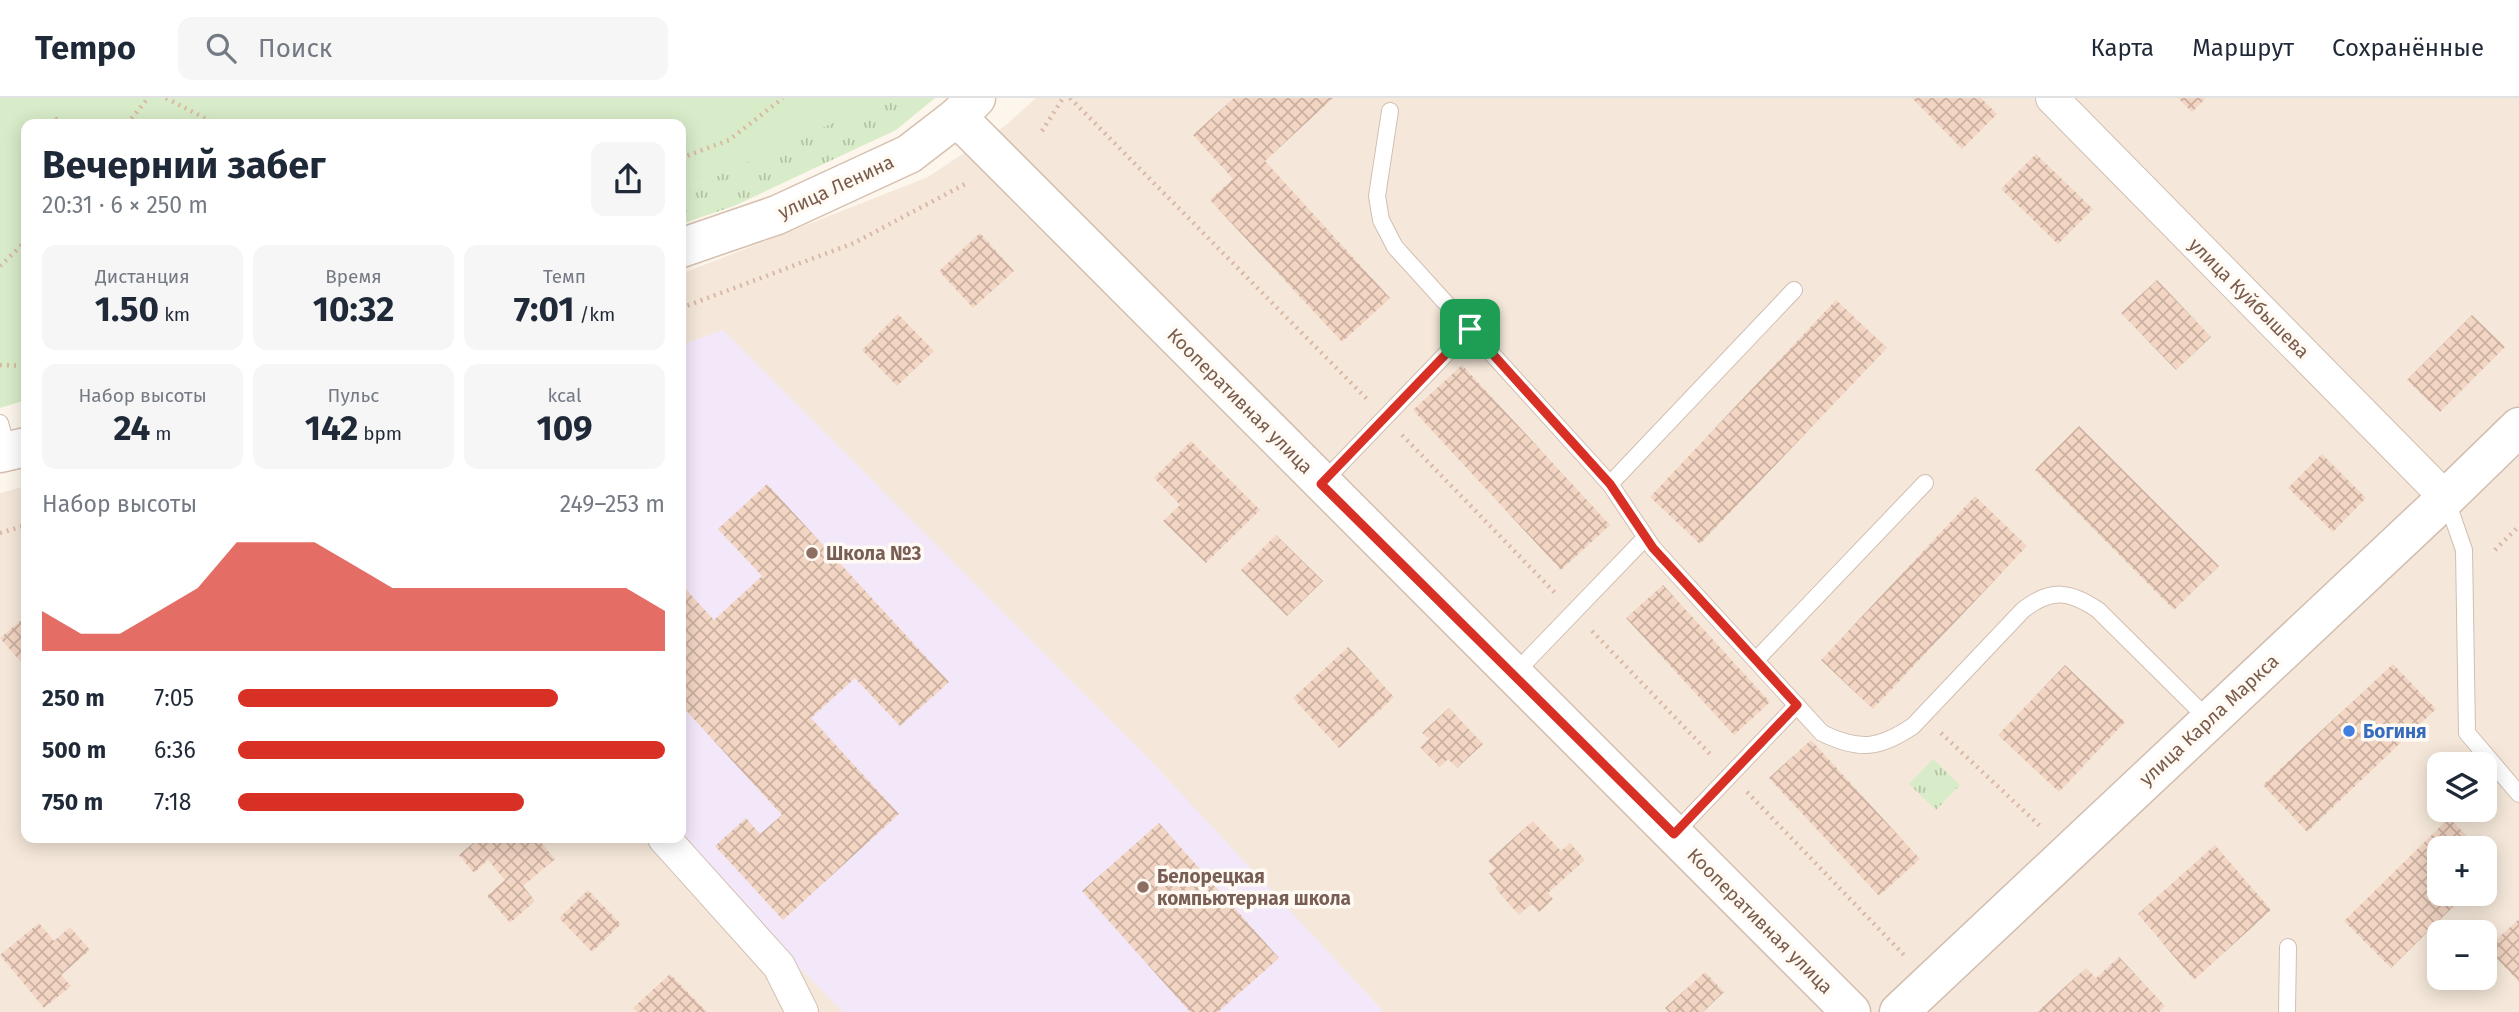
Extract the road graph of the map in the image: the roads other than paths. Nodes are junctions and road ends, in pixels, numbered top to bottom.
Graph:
1 (2052, 98) edge
2 (966, 107) edge
3 (1391, 111) dead end
4 (686, 246) edge
5 (1794, 290) dead end
6 (1470, 329) junction
7 (2519, 427) edge
8 (1925, 483) dead end
9 (1321, 484) junction
10 (1610, 484) junction
11 (2446, 498) junction
12 (1645, 538) junction
13 (1756, 660) junction
14 (1514, 674) junction
15 (1797, 705) junction
16 (2208, 720) junction
17 (2519, 794) edge
18 (1674, 834) junction
19 (668, 843) edge
20 (2287, 947) dead end
21 (802, 1012) edge
22 (1851, 1012) edge
23 (1899, 1012) edge
24 (2287, 1012) edge

1 - 11 street, улица Куйбышева
2 - 4 street, улица Ленина
2 - 9 street, Кооперативная улица
3 - 6 lane
5 - 10 lane
6 - 9 lane
6 - 10 lane
7 - 11 street, улица Карла Маркса
8 - 13 lane
9 - 14 street, Кооперативная улица
10 - 12 lane
11 - 16 street, улица Карла Маркса
11 - 17 lane
12 - 13 lane
12 - 14 lane
13 - 15 lane
14 - 18 street, Кооперативная улица
15 - 16 lane
15 - 18 lane
16 - 23 street, улица Карла Маркса
18 - 22 street, Кооперативная улица
19 - 21 street
20 - 24 lane

